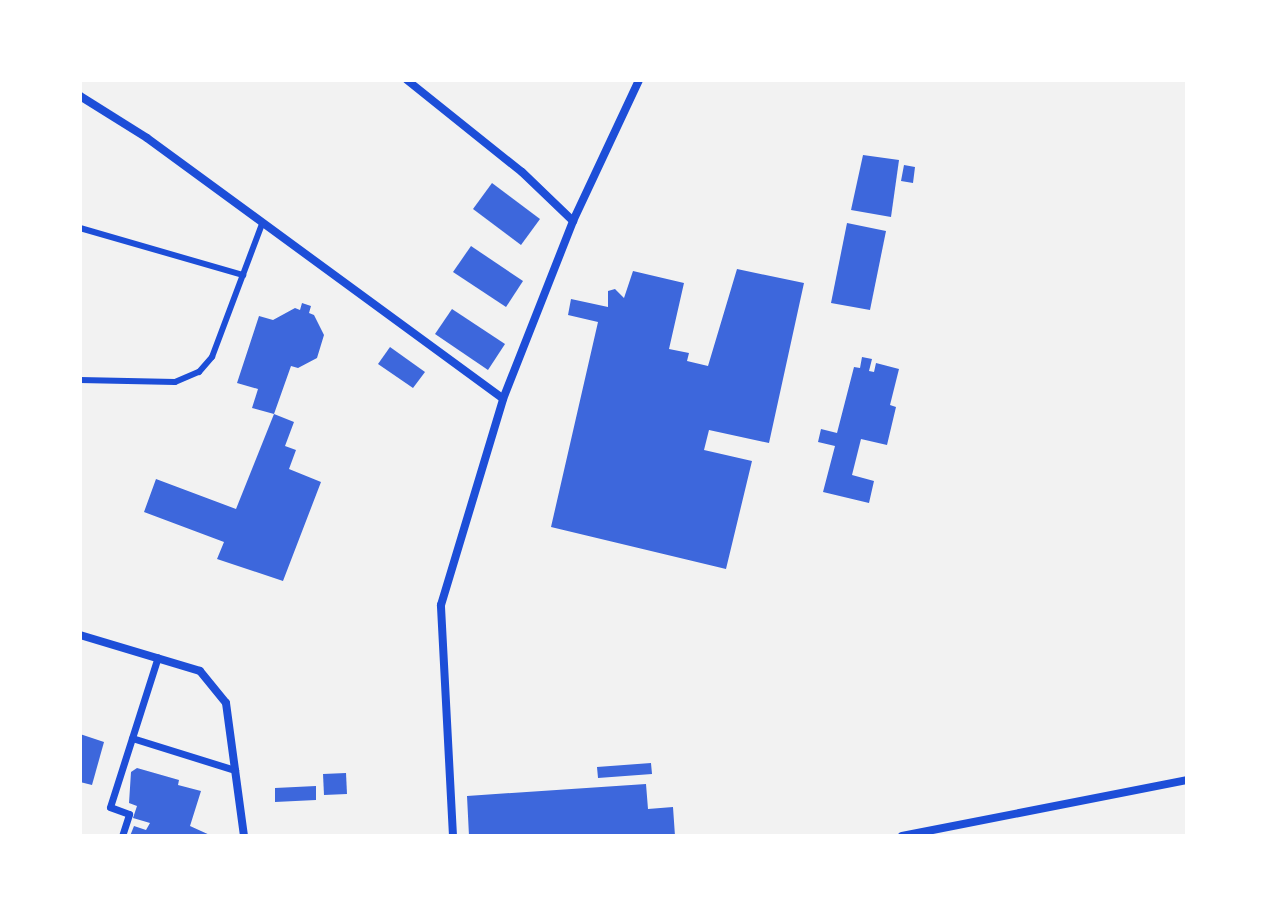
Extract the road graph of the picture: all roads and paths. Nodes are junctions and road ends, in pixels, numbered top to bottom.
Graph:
1 (407, 80) edge
2 (639, 80) edge
3 (82, 97) edge
4 (573, 221) junction
5 (262, 224) junction
6 (80, 228) edge
7 (243, 275) junction
8 (80, 380) edge
9 (503, 399) junction
10 (80, 635) edge
11 (158, 657) junction
12 (132, 738) junction
13 (235, 770) junction
14 (1187, 780) edge
15 (122, 836) edge
16 (244, 836) edge
17 (453, 836) edge
18 (902, 836) edge

1 - 4 street
2 - 4 street
3 - 5 street
4 - 9 street
5 - 7 lane
5 - 9 street
6 - 7 lane
7 - 8 lane
9 - 17 street
10 - 11 street
11 - 12 street
11 - 13 street
12 - 13 street
12 - 15 street
13 - 16 street
14 - 18 street

